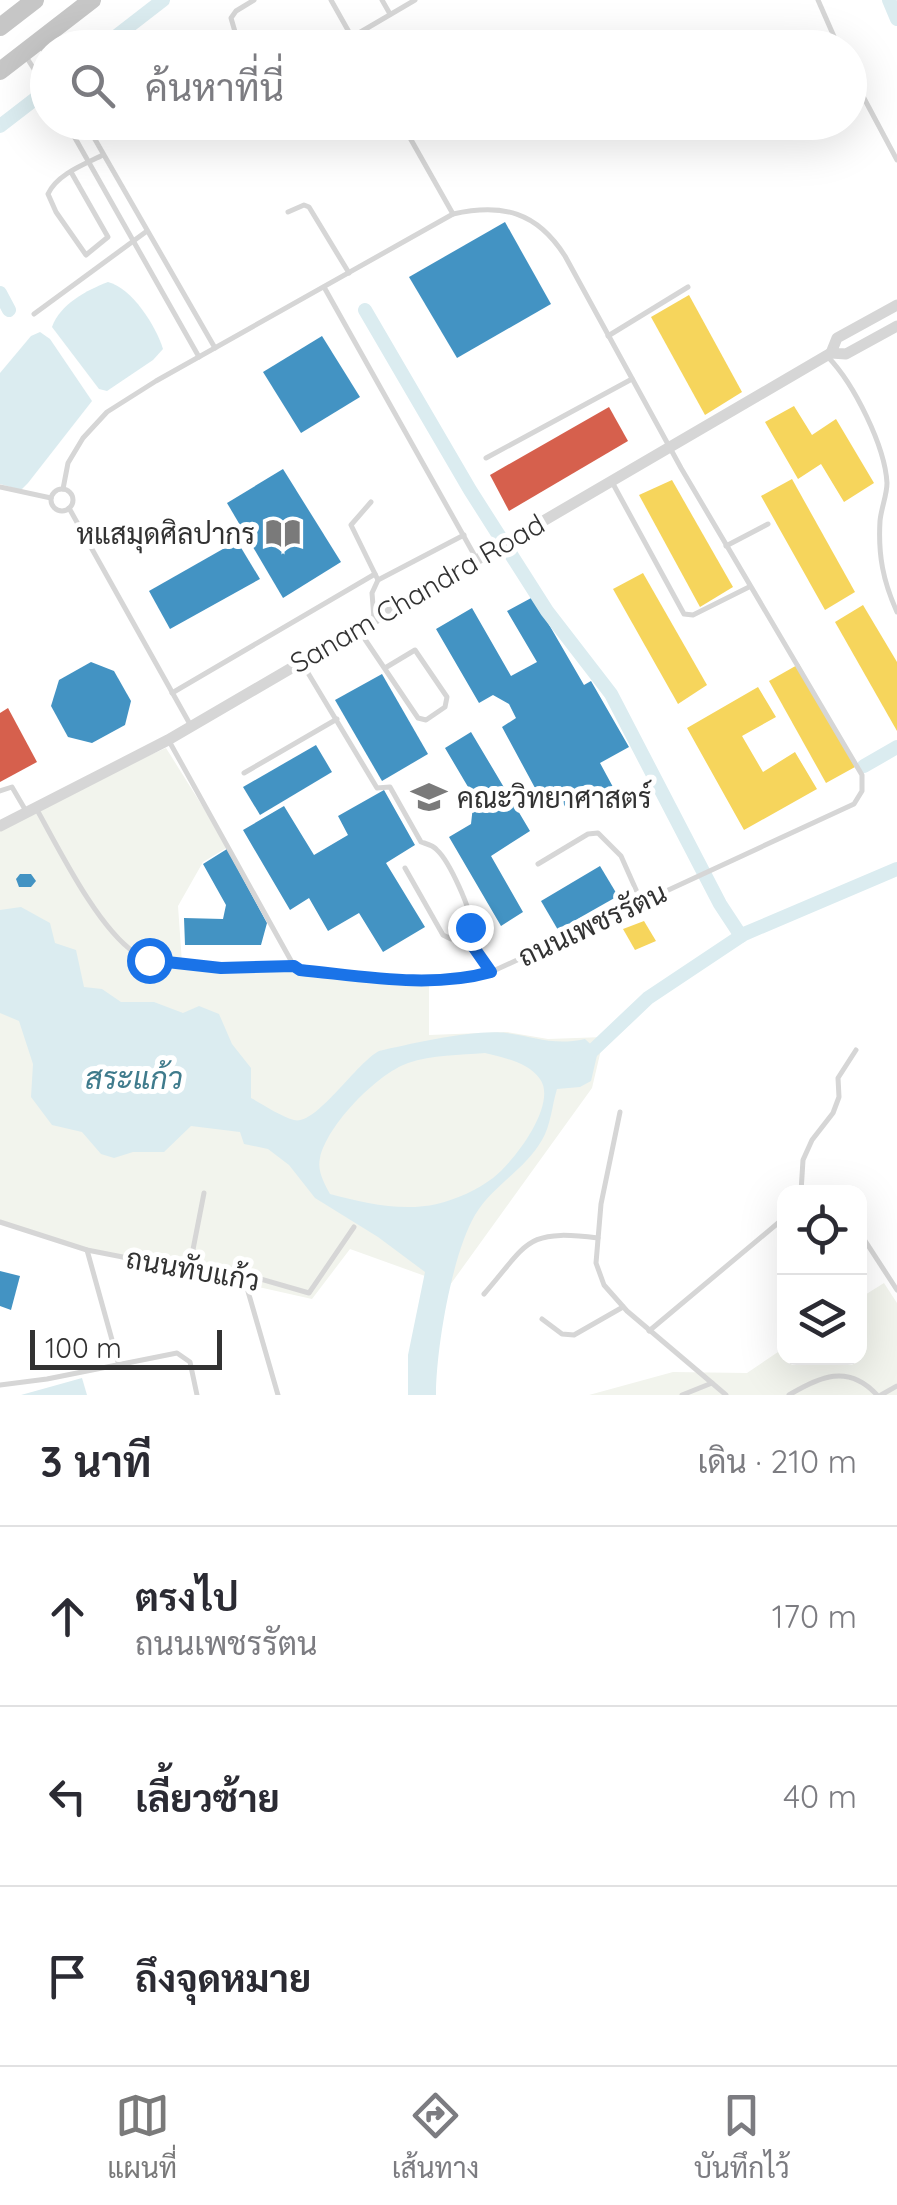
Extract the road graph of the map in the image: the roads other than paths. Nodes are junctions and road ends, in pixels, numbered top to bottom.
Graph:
1 (35, 0) edge
2 (92, 0) edge
3 (254, 0) edge
4 (331, 0) edge
5 (382, 0) edge
6 (415, 0) edge
7 (818, 0) edge
8 (390, 14) junction
9 (0, 27) edge
10 (59, 30) edge
11 (235, 30) edge
12 (348, 30) edge
13 (364, 30) edge
14 (831, 30) edge
15 (30, 54) edge
16 (0, 71) edge
17 (867, 104) edge
18 (76, 140) edge
19 (95, 140) edge
20 (411, 140) edge
21 (103, 154) junction
22 (897, 160) edge
23 (88, 162) junction
24 (71, 172) junction
25 (288, 212) dead end
26 (453, 214) junction
27 (147, 231) junction
28 (133, 242) junction
29 (350, 273) junction
30 (324, 287) junction
31 (688, 287) dead end
32 (897, 305) edge
33 (34, 314) dead end
34 (897, 326) edge
35 (608, 336) junction
36 (215, 348) junction
37 (828, 354) junction
38 (199, 357) junction
39 (632, 379) junction
40 (669, 448) junction
41 (486, 458) dead end
42 (612, 482) junction
43 (0, 486) edge
44 (63, 489) junction
45 (51, 498) junction
46 (371, 502) dead end
47 (70, 508) junction
48 (768, 524) dead end
49 (464, 535) junction
50 (726, 546) junction
51 (476, 558) junction
52 (376, 577) junction
53 (749, 587) junction
54 (897, 612) edge
55 (374, 618) junction
56 (358, 628) junction
57 (301, 660) junction
58 (385, 668) junction
59 (172, 693) junction
60 (337, 719) junction
61 (191, 726) junction
62 (168, 740) junction
63 (244, 773) dead end
64 (0, 791) edge
65 (30, 809) junction
66 (0, 826) edge
67 (538, 864) dead end
68 (405, 868) dead end
69 (641, 901) junction
70 (463, 932) junction
71 (294, 966) junction
72 (491, 972) junction
73 (856, 1050) dead end
74 (620, 1112) dead end
75 (801, 1185) edge
76 (204, 1192) dead end
77 (0, 1222) edge
78 (777, 1224) edge
79 (354, 1227) dead end
80 (598, 1238) junction
81 (867, 1244) edge
82 (87, 1250) junction
83 (189, 1270) junction
84 (897, 1270) edge
85 (242, 1274) junction
86 (888, 1276) junction
87 (897, 1290) edge
88 (484, 1294) dead end
89 (623, 1307) junction
90 (542, 1319) dead end
91 (649, 1330) junction
92 (119, 1365) junction
93 (712, 1383) junction
94 (0, 1385) edge
95 (897, 1386) edge
96 (197, 1395) edge
97 (278, 1395) edge
98 (682, 1395) edge
99 (726, 1395) edge
100 (789, 1395) edge
101 (879, 1395) edge

1 - 9 highway
2 - 10 highway
3 - 11 lane
4 - 12 lane
5 - 8 lane
6 - 8 lane
7 - 14 lane
8 - 13 lane
15 - 16 highway
17 - 22 lane
18 - 23 lane
19 - 21 lane
20 - 26 lane
21 - 23 lane
21 - 27 lane
23 - 24 lane
23 - 28 lane
24 - 24 lane
25 - 29 lane
26 - 29 lane
26 - 35 lane, ถนนเพชรรัตน
27 - 28 lane
27 - 36 lane
28 - 33 lane
28 - 38 lane
29 - 30 lane
30 - 36 lane
30 - 49 lane
31 - 35 lane
32 - 37 street, Sanam Chandra Road
34 - 37 street, Sanam Chandra Road
35 - 39 lane, ถนนเพชรรัตน
36 - 38 lane
37 - 40 street, Sanam Chandra Road
37 - 54 lane
38 - 44 lane
39 - 40 lane, ถนนเพชรรัตน
39 - 41 lane
40 - 42 street, Sanam Chandra Road
40 - 50 lane, ถนนเพชรรัตน
42 - 51 street, Sanam Chandra Road
42 - 53 lane
43 - 45 lane
44 - 45 lane
44 - 47 lane
45 - 47 lane
46 - 52 lane
47 - 59 lane
48 - 50 lane
49 - 51 lane
49 - 52 lane
50 - 53 lane, ถนนเพชรรัตน
51 - 55 street, Sanam Chandra Road
52 - 55 lane
52 - 59 lane
53 - 69 lane, ถนนเพชรรัตน
55 - 56 street, Sanam Chandra Road
56 - 57 street, Sanam Chandra Road
56 - 58 lane
57 - 60 lane
57 - 61 street, Sanam Chandra Road
58 - 58 lane
59 - 61 lane
60 - 63 lane
60 - 70 lane
61 - 62 street, Sanam Chandra Road
62 - 65 street, Sanam Chandra Road
62 - 71 lane
64 - 65 lane
65 - 66 street, Sanam Chandra Road
65 - 71 lane, ถนนเพชรรัตน
67 - 69 lane
68 - 70 lane
69 - 72 lane, ถนนเพชรรัตน
70 - 72 lane
71 - 72 lane, ถนนเพชรรัตน
73 - 75 lane
74 - 80 lane
76 - 83 lane
77 - 82 lane, ถนนทับแก้ว
78 - 91 lane
79 - 85 lane, ถนนทับแก้ว
80 - 88 lane
80 - 89 lane
81 - 86 lane
82 - 83 lane, ถนนทับแก้ว
82 - 92 lane
83 - 85 lane, ถนนทับแก้ว
84 - 86 lane
85 - 97 lane
86 - 87 lane
89 - 90 lane
89 - 91 lane
91 - 93 lane
92 - 94 lane
92 - 96 lane
93 - 98 lane
93 - 99 lane
95 - 101 lane
100 - 101 lane

